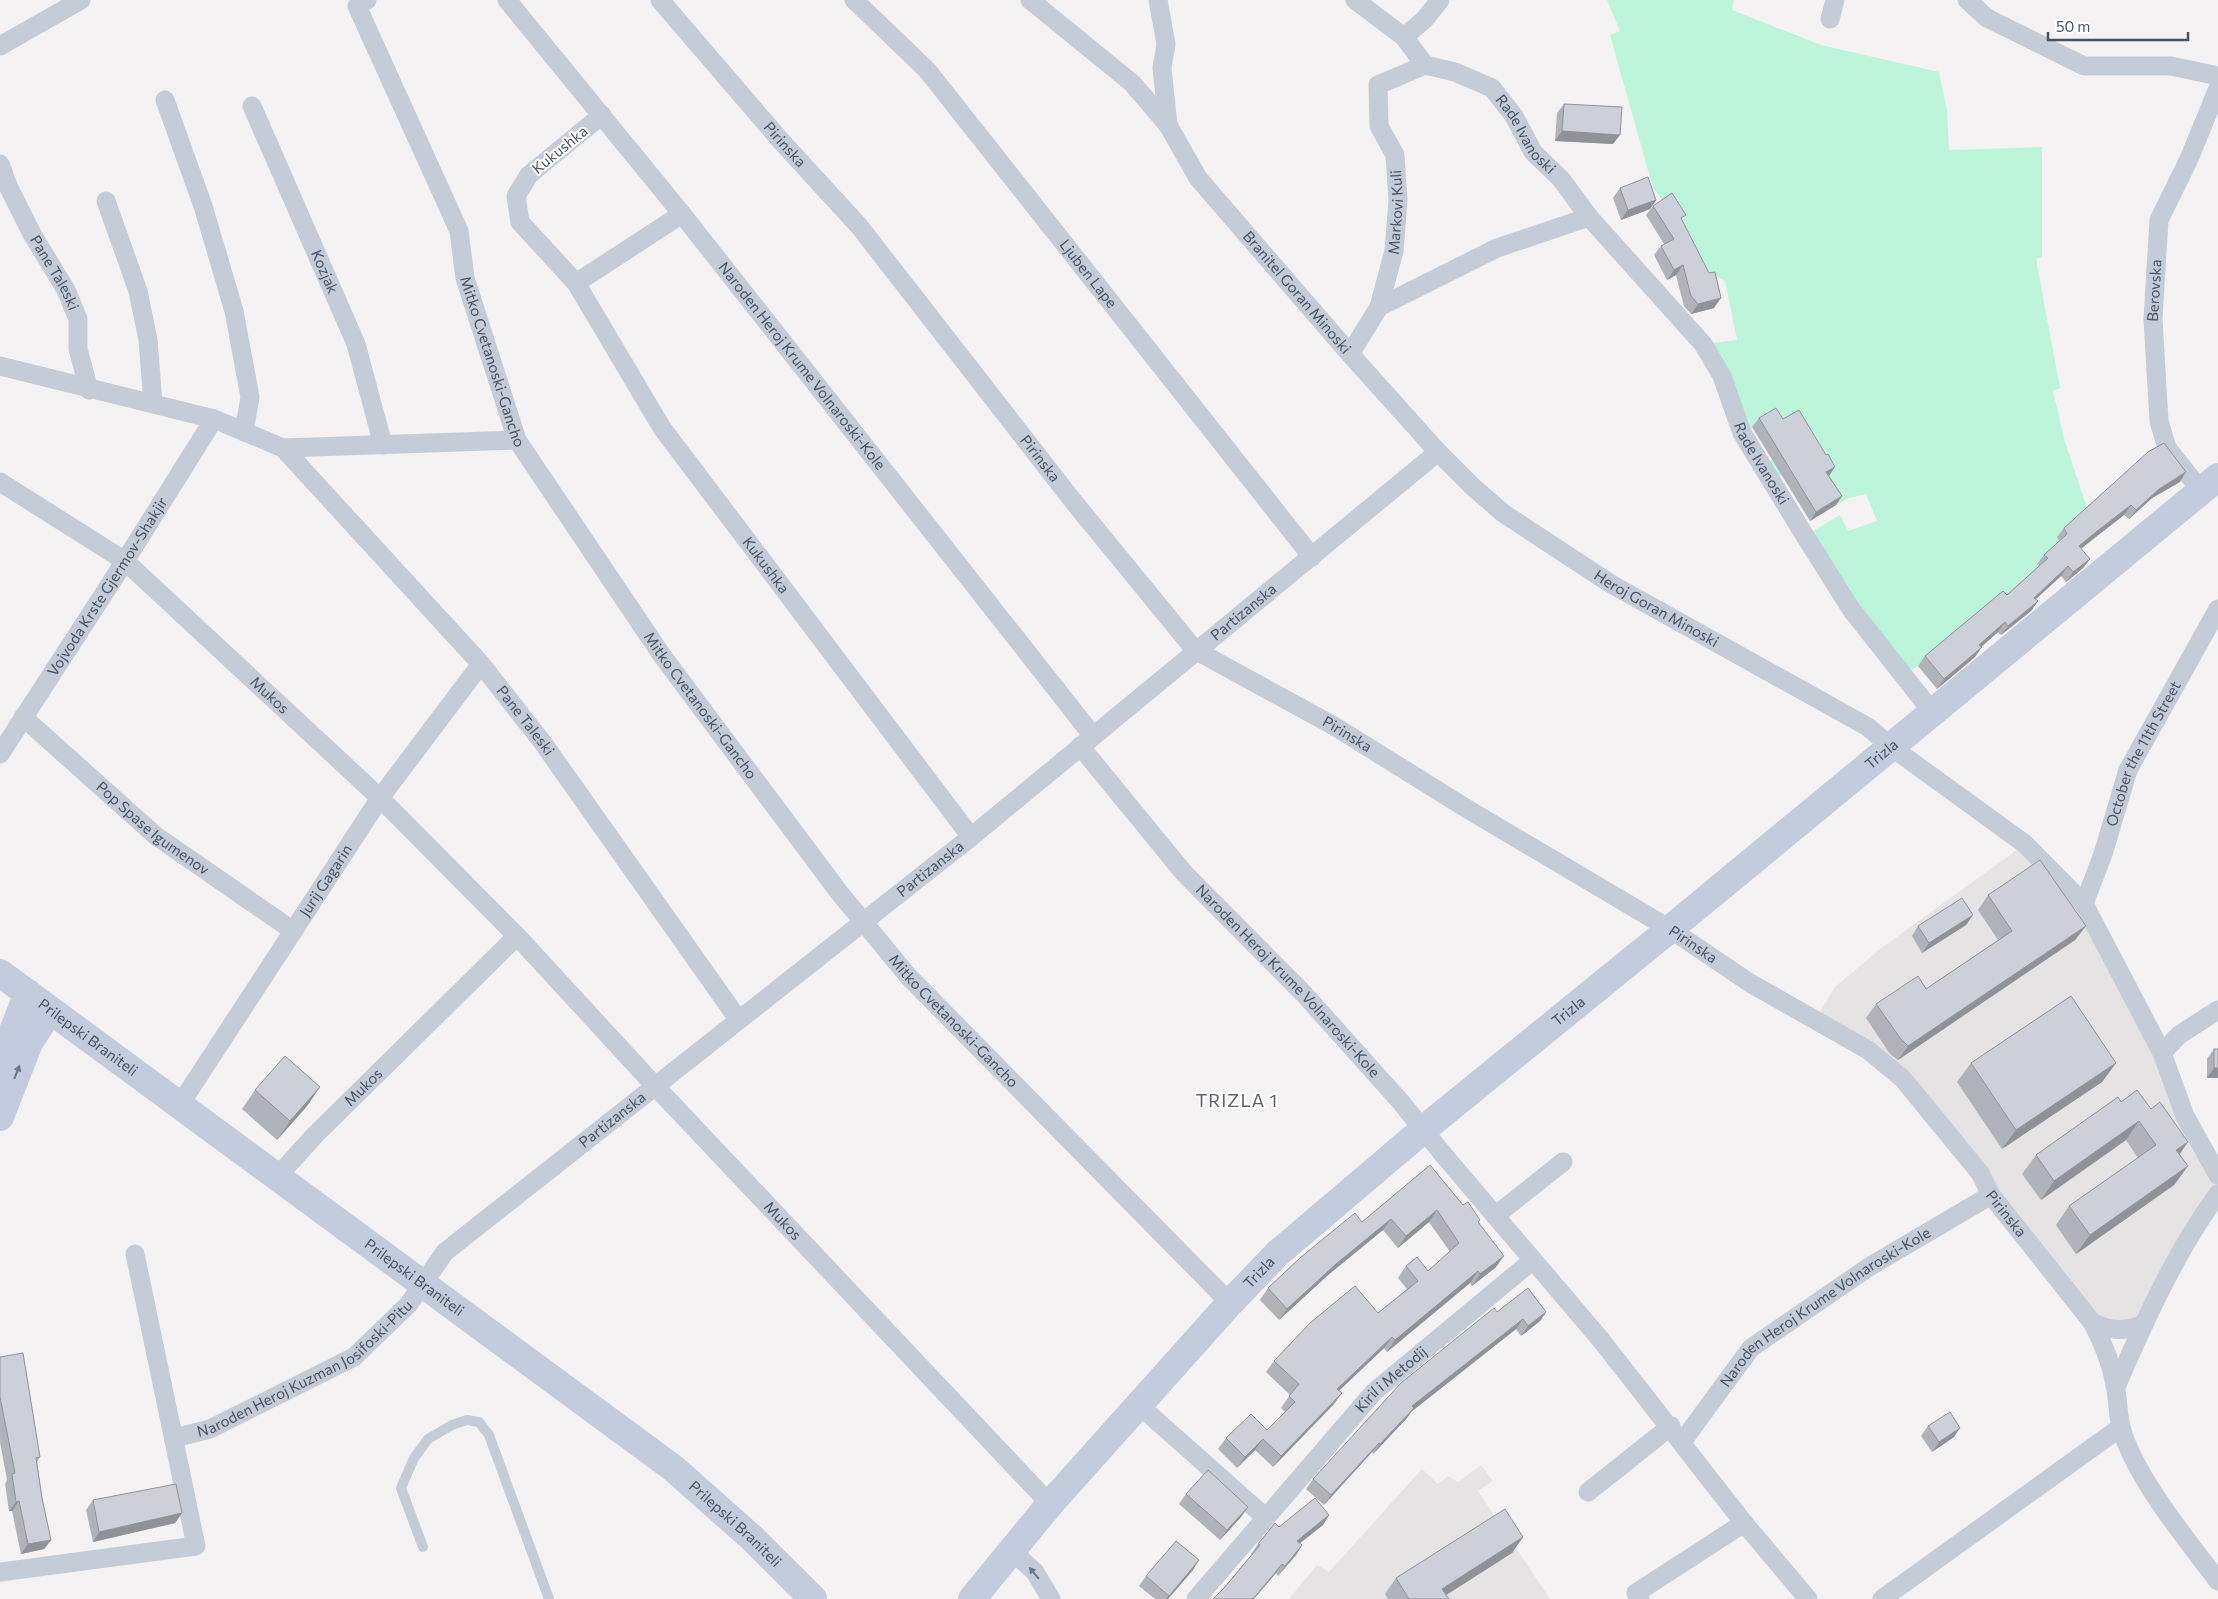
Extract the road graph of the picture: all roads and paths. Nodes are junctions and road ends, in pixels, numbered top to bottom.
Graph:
1 (81, 0) edge
2 (367, 0) edge
3 (507, 0) edge
4 (660, 0) edge
5 (854, 0) edge
6 (1030, 0) edge
7 (1158, 0) edge
8 (1355, 0) edge
9 (1440, 0) edge
10 (1835, 0) edge
11 (1967, 0) edge
12 (1830, 19) dead end
13 (1404, 37) junction
14 (0, 46) edge
15 (1425, 65) junction
16 (2218, 76) edge
17 (2218, 88) edge
18 (165, 100) dead end
19 (252, 106) dead end
20 (602, 115) junction
21 (1168, 124) junction
22 (0, 164) edge
23 (106, 200) dead end
24 (682, 214) junction
25 (1589, 217) junction
26 (576, 283) junction
27 (1379, 307) junction
28 (1350, 354) junction
29 (0, 366) edge
30 (90, 390) junction
31 (153, 403) junction
32 (214, 419) junction
33 (244, 432) junction
34 (517, 440) junction
35 (383, 445) junction
36 (283, 448) junction
37 (1438, 452) junction
38 (0, 482) edge
39 (2210, 485) edge
40 (1312, 557) junction
41 (125, 561) junction
42 (2218, 609) edge
43 (1195, 650) junction
44 (481, 664) junction
45 (1933, 713) junction
46 (23, 716) junction
47 (6, 731) edge
48 (1086, 741) junction
49 (1890, 746) junction
50 (0, 754) edge
51 (380, 798) junction
52 (971, 837) junction
53 (2084, 904) junction
54 (864, 923) junction
55 (1670, 929) junction
56 (292, 930) junction
57 (516, 936) junction
58 (0, 973) edge
59 (28, 993) junction
60 (50, 1010) junction
61 (2218, 1010) edge
62 (738, 1019) junction
63 (2162, 1053) junction
64 (0, 1064) edge
65 (656, 1087) junction
66 (179, 1106) junction
67 (0, 1117) edge
68 (1424, 1129) junction
69 (1563, 1162) dead end
70 (2218, 1175) edge
71 (276, 1178) junction
72 (2218, 1194) edge
73 (1991, 1195) junction
74 (1495, 1216) junction
75 (135, 1254) dead end
76 (1533, 1260) junction
77 (424, 1284) junction
78 (1230, 1303) junction
79 (2092, 1322) junction
80 (2142, 1325) junction
81 (2116, 1387) junction
82 (1140, 1406) junction
83 (1670, 1426) junction
84 (2121, 1427) junction
85 (174, 1438) junction
86 (1682, 1442) junction
87 (1588, 1492) dead end
88 (1050, 1504) junction
89 (1266, 1518) junction
90 (1744, 1523) junction
91 (423, 1547) dead end
92 (1012, 1552) junction
93 (0, 1570) edge
94 (2218, 1581) edge
95 (549, 1599) edge
96 (813, 1599) edge
97 (972, 1599) edge
98 (1051, 1599) edge
99 (1196, 1599) edge
100 (1640, 1599) edge
101 (1808, 1599) edge
102 (1882, 1599) edge

1 - 14 street
2 - 34 street, Mitko Cvetanoski-Gancho
3 - 20 street, Naroden Heroj Krume Volnaroski-Kole
4 - 43 street, Pirinska
5 - 40 street, Ljuben Lape
6 - 21 street, Branitel Goran Minoski
7 - 21 street, Branitel Goran Minoski
8 - 13 street
9 - 13 street
10 - 12 street
11 - 16 street
13 - 15 street
15 - 25 street, Rade Ivanoski
15 - 27 street, Markovi Kuli
17 - 39 street, Berovska
18 - 33 street
19 - 35 street, Kozjak
20 - 24 street, Naroden Heroj Krume Volnaroski-Kole
20 - 26 street, Kukushka
21 - 28 street, Branitel Goran Minoski
22 - 30 street, Pane Taleski
23 - 31 street
24 - 26 street
24 - 48 street, Naroden Heroj Krume Volnaroski-Kole
25 - 27 street
25 - 45 street, Rade Ivanoski
26 - 52 street, Kukushka
27 - 28 street, Markovi Kuli
28 - 37 street, Branitel Goran Minoski
29 - 30 street
30 - 31 street
31 - 32 street
32 - 33 street
32 - 41 street, Vojvoda Krste Gjermov-Shakjir
33 - 36 street
34 - 35 street
34 - 54 street, Mitko Cvetanoski-Gancho
35 - 36 street
36 - 44 street, Pane Taleski
37 - 40 street, Partizanska
37 - 49 street, Heroj Goran Minoski
38 - 41 street, Mukos
39 - 45 street, Trizla
40 - 43 street, Partizanska
41 - 46 street, Vojvoda Krste Gjermov-Shakjir
41 - 51 street, Mukos
42 - 53 street, October the 11th Street
43 - 48 street, Partizanska
43 - 55 street, Pirinska
44 - 51 street, Jurij Gagarin
44 - 62 street, Pane Taleski
45 - 49 street, Trizla
46 - 47 street, Vojvoda Krste Gjermov-Shakjir
46 - 56 street, Pop Spase Igumenov
47 - 50 street, Vojvoda Krste Gjermov-Shakjir
48 - 52 street, Partizanska
48 - 68 street, Naroden Heroj Krume Volnaroski-Kole
49 - 53 street
49 - 55 street, Trizla
51 - 56 street, Jurij Gagarin
51 - 57 street, Mukos
52 - 54 street, Partizanska
53 - 63 street
54 - 62 street, Partizanska
54 - 78 street, Mitko Cvetanoski-Gancho
55 - 68 street, Trizla
55 - 73 street, Pirinska
56 - 66 street, Jurij Gagarin
57 - 65 street, Mukos
57 - 71 street, Mukos
58 - 59 street, Prilepski Braniteli
59 - 60 street, Prilepski Braniteli
59 - 64 street
60 - 66 street, Prilepski Braniteli
67 -> 60 street
61 - 63 street
62 - 65 street, Partizanska
63 - 70 street
65 - 77 street, Partizanska
65 - 88 street, Mukos
66 - 71 street, Prilepski Braniteli
68 - 74 street, Naroden Heroj Krume Volnaroski-Kole
68 - 78 street, Trizla
69 - 74 street
71 - 77 street, Prilepski Braniteli
72 - 80 street
73 - 79 street, Pirinska
73 - 86 street, Naroden Heroj Krume Volnaroski-Kole
74 - 76 street, Naroden Heroj Krume Volnaroski-Kole
75 - 85 street, Naroden Heroj Kuzman Josifoski-Pitu
76 - 83 street, Naroden Heroj Krume Volnaroski-Kole
76 - 89 street, Kiril i Metodij
77 - 85 street, Naroden Heroj Kuzman Josifoski-Pitu
77 - 96 street, Prilepski Braniteli
78 - 82 street, Trizla
79 - 80 street
79 - 81 street, Pirinska
80 - 81 street
81 - 84 street
82 - 88 street, Trizla
82 - 89 street
83 - 86 street, Naroden Heroj Krume Volnaroski-Kole
83 - 87 street
84 - 94 street
84 - 102 street
85 - 93 street, Naroden Heroj Kuzman Josifoski-Pitu
86 - 90 street, Naroden Heroj Krume Volnaroski-Kole
88 - 92 street, Trizla
89 - 99 street, Kiril i Metodij
90 - 100 street
90 - 101 street, Naroden Heroj Krume Volnaroski-Kole
91 - 95 lane
92 - 97 street, Trizla
98 -> 92 street

